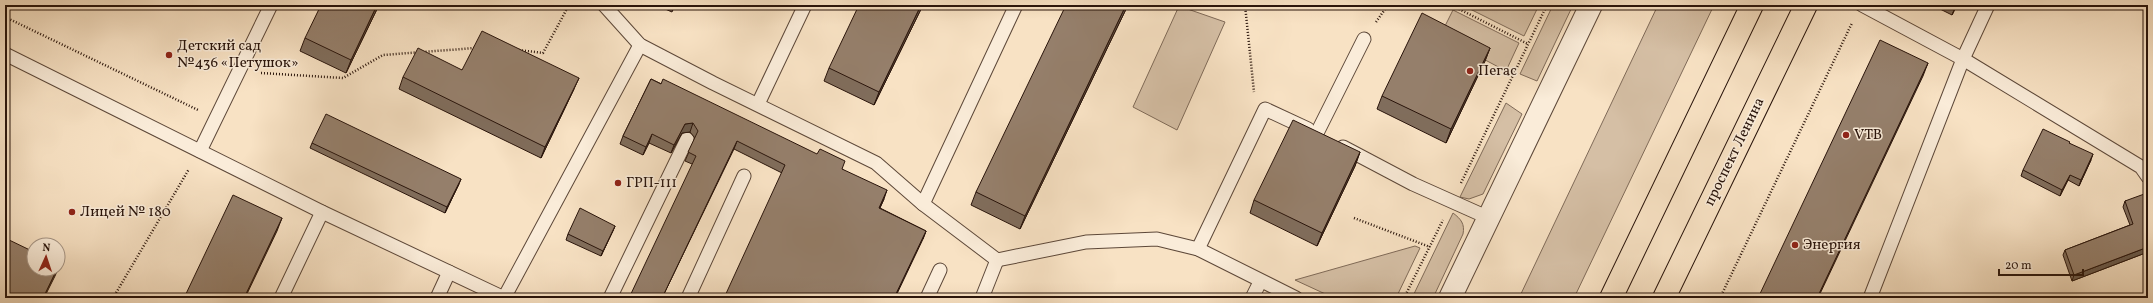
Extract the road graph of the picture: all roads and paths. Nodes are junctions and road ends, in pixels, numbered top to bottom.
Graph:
1 (271, 5) edge
2 (569, 5) edge
3 (604, 5) edge
4 (805, 5) edge
5 (1016, 5) edge
6 (1245, 5) edge
7 (1451, 5) edge
8 (1547, 5) edge
9 (1591, 5) edge
10 (1752, 5) edge
11 (1806, 5) edge
12 (1862, 5) edge
13 (1988, 5) edge
14 (5, 17) edge
15 (1854, 19) dead end
16 (1364, 39) dead end
17 (640, 44) junction
18 (1528, 44) junction
19 (477, 48) edge
20 (514, 50) edge
21 (5, 54) edge
22 (1963, 58) junction
23 (239, 71) junction
24 (758, 104) junction
25 (1265, 109) junction
26 (216, 118) junction
27 (1317, 133) junction
28 (687, 139) dead end
29 (200, 151) junction
30 (744, 176) dead end
31 (2148, 177) edge
32 (1451, 202) junction
33 (922, 204) junction
34 (322, 212) junction
35 (1354, 218) dead end
36 (1489, 218) junction
37 (1430, 247) junction
38 (1198, 249) junction
39 (997, 260) junction
40 (940, 270) dead end
41 (449, 272) junction
42 (1260, 282) junction
43 (113, 298) edge
44 (280, 298) edge
45 (437, 298) edge
46 (504, 298) edge
47 (610, 298) edge
48 (688, 298) edge
49 (927, 298) edge
50 (982, 298) edge
51 (1252, 298) edge
52 (1296, 298) edge
53 (1404, 298) edge
54 (1450, 298) edge
55 (1611, 298) edge
56 (1664, 298) edge
57 (1720, 298) edge
58 (1870, 298) edge

1 - 23 lane
2 - 20 path
3 - 17 lane
4 - 24 lane
5 - 33 lane
6 - 25 path
7 - 18 path
8 - 18 path
9 - 36 street
10 - 55 main road
11 - 56 main road, проспект Ленина
12 - 22 lane
13 - 22 lane
14 - 26 path
15 - 57 path
16 - 27 lane
17 - 24 lane
17 - 46 lane
18 - 32 path
19 - 23 path
21 - 29 lane
22 - 31 lane
22 - 58 lane
23 - 26 lane
24 - 33 lane
25 - 27 lane
25 - 38 lane
26 - 29 lane
27 - 32 lane
28 - 47 lane
29 - 34 lane
29 - 43 path
30 - 48 lane
32 - 36 lane
32 - 37 path
33 - 39 lane
34 - 41 lane
34 - 44 lane
35 - 37 path
36 - 54 street
37 - 53 path
38 - 39 lane
38 - 42 lane
39 - 50 lane
40 - 49 lane
41 - 45 lane
41 - 46 lane
42 - 51 lane
42 - 52 lane

